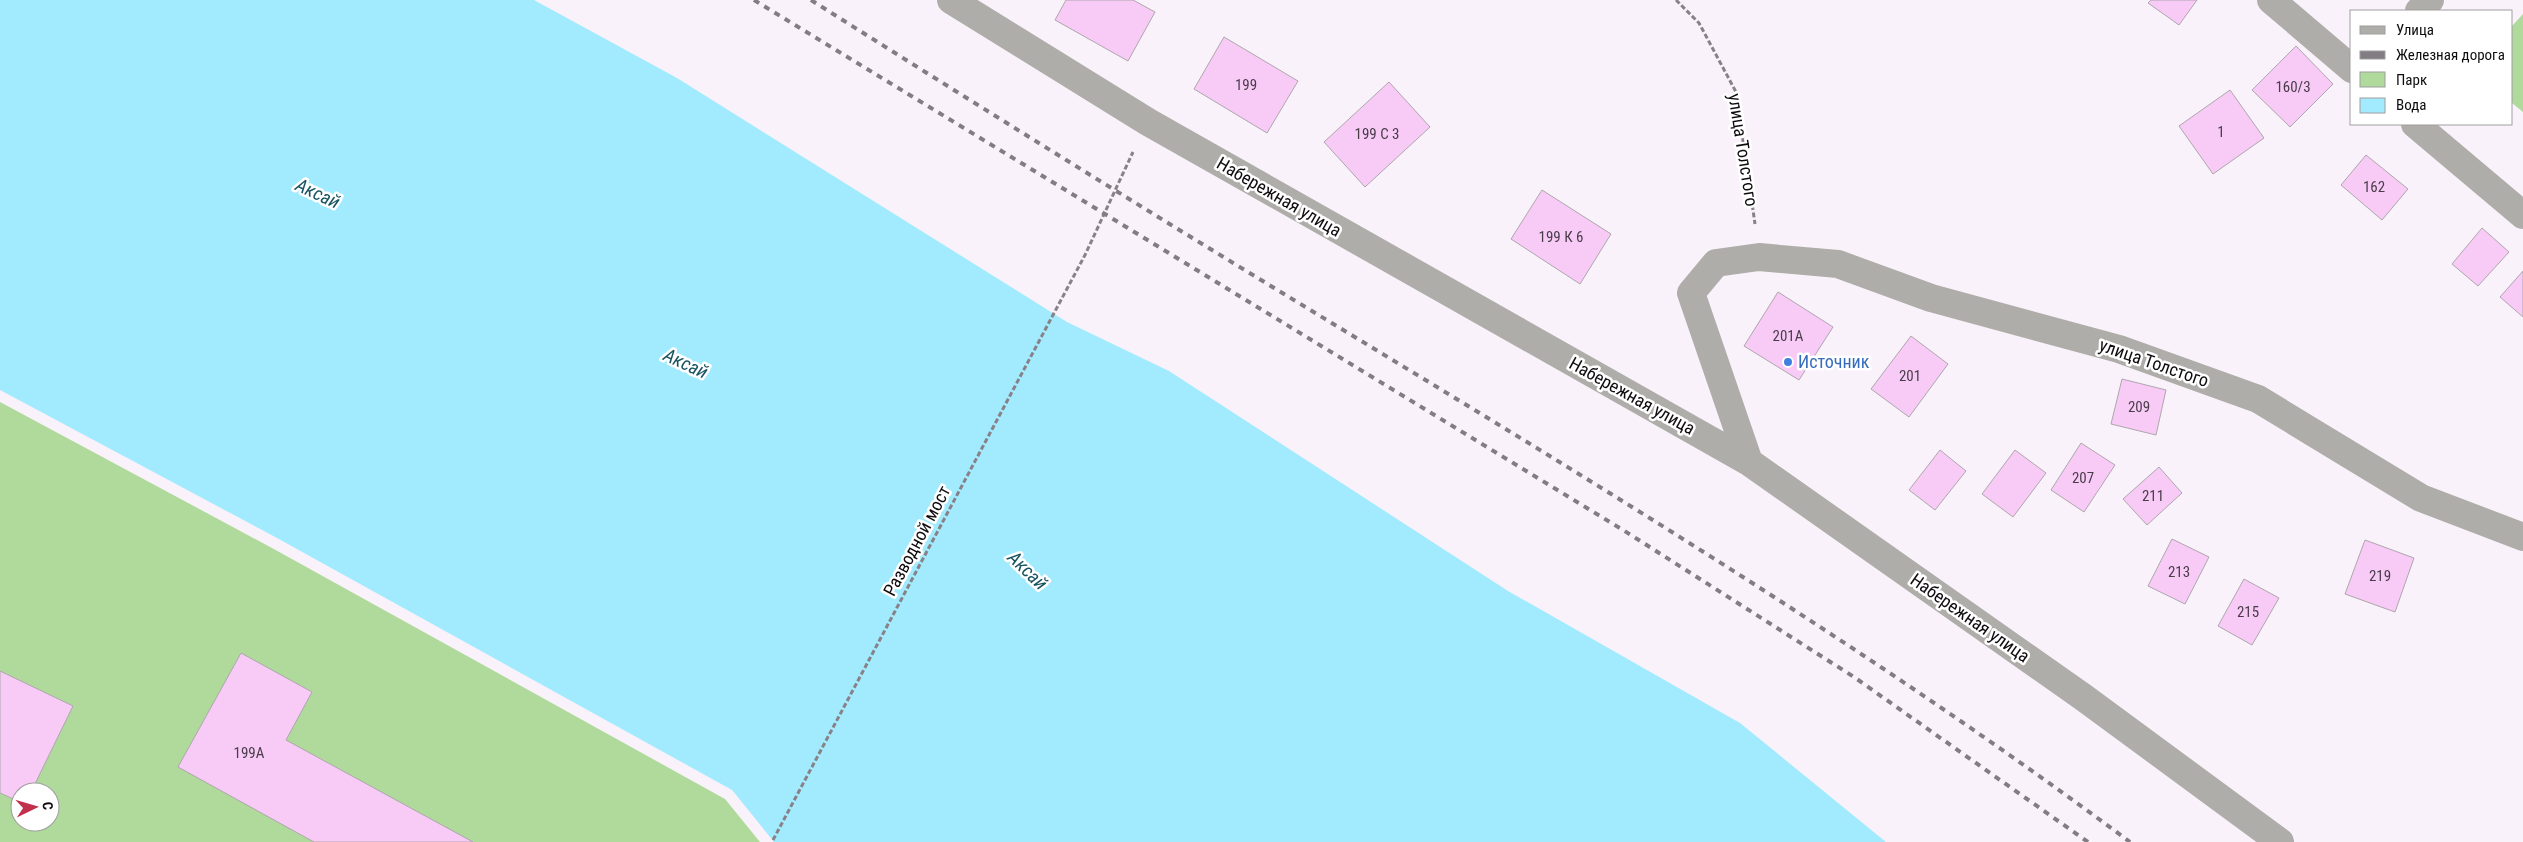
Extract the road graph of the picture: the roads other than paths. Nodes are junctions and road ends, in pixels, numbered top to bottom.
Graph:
1 (951, 0) edge
2 (2271, 0) edge
3 (2430, 0) edge
4 (2421, 10) edge
5 (2350, 68) edge
6 (2416, 125) edge
7 (2523, 216) edge
8 (1749, 462) junction
9 (2523, 537) edge
10 (2280, 842) edge

1 - 8 street, Набережная улица
2 - 5 street
3 - 4 street
6 - 7 street
8 - 9 street, улица Толстого
8 - 10 street, Набережная улица

